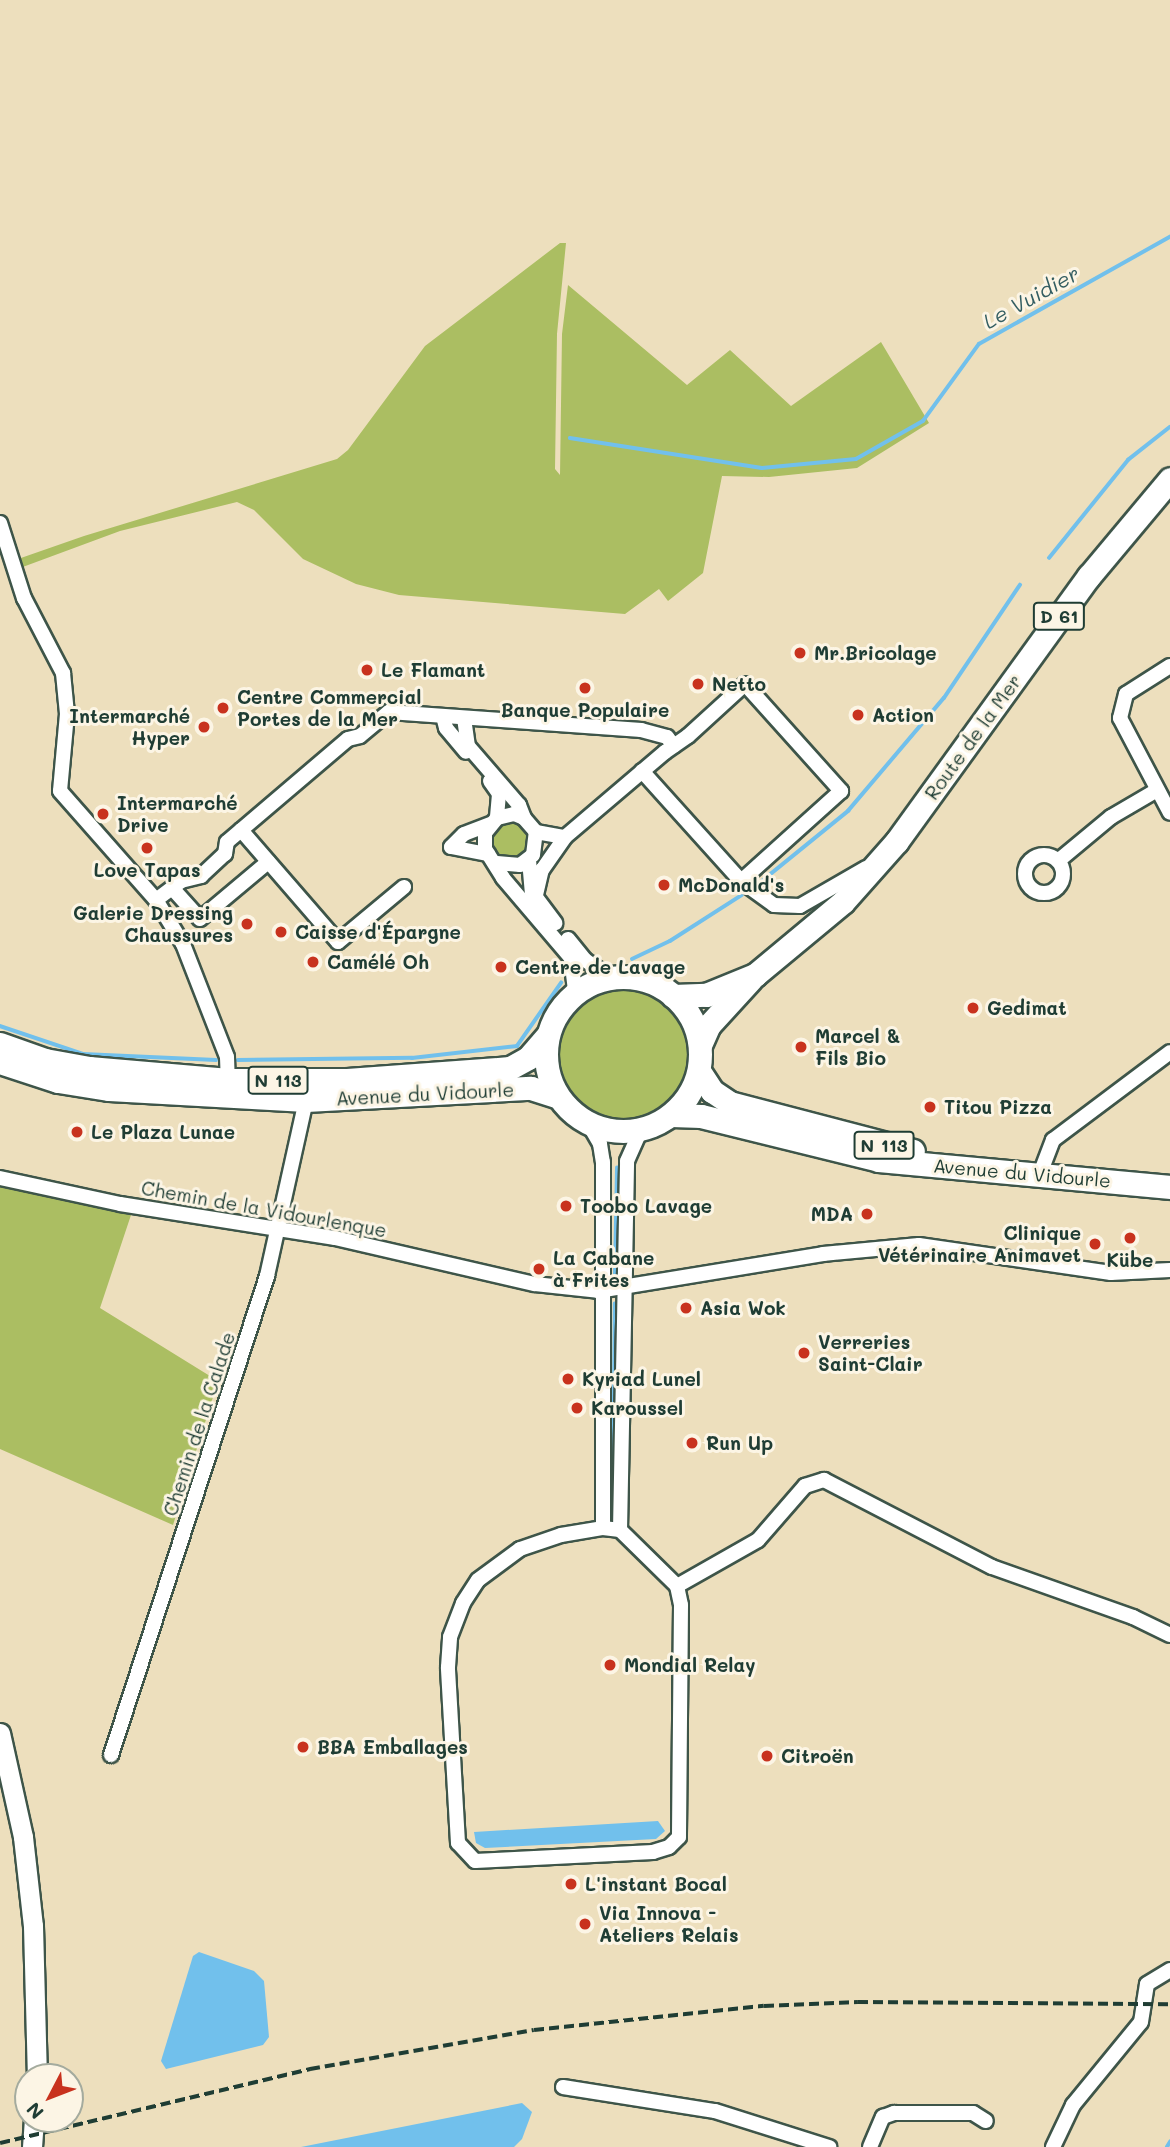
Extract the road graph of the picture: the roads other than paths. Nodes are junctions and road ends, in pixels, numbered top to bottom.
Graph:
1 (1170, 479) edge
2 (0, 523) edge
3 (1170, 666) edge
4 (443, 716) junction
5 (464, 718) junction
6 (657, 732) junction
7 (688, 736) junction
8 (674, 746) junction
9 (642, 771) junction
10 (1157, 790) junction
11 (1170, 813) edge
12 (524, 818) junction
13 (494, 821) junction
14 (241, 830) junction
15 (536, 832) junction
16 (565, 837) junction
17 (553, 855) junction
18 (531, 857) junction
19 (492, 858) junction
20 (1058, 861) dead end
21 (268, 862) junction
22 (880, 862) junction
23 (741, 881) junction
24 (404, 887) dead end
25 (173, 889) junction
26 (536, 895) junction
27 (156, 900) junction
28 (755, 975) junction
29 (611, 978) junction
30 (575, 993) junction
31 (673, 996) junction
32 (547, 1036) junction
33 (0, 1044) edge
34 (700, 1045) junction
35 (1170, 1052) edge
36 (6, 1070) edge
37 (699, 1070) junction
38 (228, 1080) junction
39 (558, 1097) junction
40 (306, 1100) junction
41 (671, 1115) junction
42 (588, 1123) junction
43 (641, 1129) junction
44 (1043, 1166) junction
45 (1170, 1177) edge
46 (0, 1178) edge
47 (1170, 1187) edge
48 (278, 1229) junction
49 (1170, 1270) edge
50 (624, 1287) junction
51 (604, 1290) junction
52 (603, 1528) junction
53 (620, 1530) junction
54 (677, 1586) junction
55 (1170, 1635) edge
56 (0, 1733) edge
57 (111, 1755) dead end
58 (1170, 1970) edge
59 (37, 2063) edge
60 (562, 2087) dead end
61 (986, 2121) dead end
62 (829, 2147) edge
63 (870, 2147) edge
64 (1053, 2147) edge

1 - 22 main road, Route de la Mer / D 61
2 - 27 street
3 - 10 street
4 - 5 street
4 - 13 street
4 - 14 street
5 - 6 street
5 - 12 street
6 - 7 street
6 - 8 street
7 - 8 street
7 - 23 street
8 - 9 street
9 - 16 street
9 - 23 street
10 - 11 street
10 - 20 street
12 - 13 street
12 - 15 street
13 - 19 street
13 - 19 street
14 - 21 street
14 - 25 street
15 - 16 street
15 - 18 street
16 - 17 street
17 - 18 street
17 - 26 street
18 - 19 street
18 - 26 street
19 - 30 street
21 - 24 street
21 - 25 street
22 - 23 street
22 - 28 main road, Route de la Mer / D 61
25 - 27 street
26 - 29 street
27 - 38 street
28 - 31 main road, Route de la Mer / D 61
28 - 34 main road, Route de la Mer / D 61
29 - 30 main road
29 - 31 main road
30 - 32 main road
31 - 34 main road
32 - 38 main road, Avenue du Vidourle / N 113
32 - 39 main road
33 - 38 main road, Avenue du Vidourle / N 113
34 - 37 main road
35 - 44 street
36 - 40 main road, Avenue du Vidourle / N 113
37 - 41 main road
37 - 44 main road, Avenue du Vidourle / N 113
39 - 40 main road, Avenue du Vidourle / N 113
39 - 42 main road
40 - 48 street, Chemin de la Calade
41 - 43 main road
41 - 47 main road, Avenue du Vidourle / N 113
42 - 43 main road
42 - 51 street
43 - 50 street
44 - 45 main road, Avenue du Vidourle / N 113
46 - 48 street, Chemin de la Vidourlenque
48 - 51 street, Chemin de la Vidourlenque
48 - 57 street, Chemin de la Calade
49 - 50 street
50 - 51 street, Chemin de la Vidourlenque
50 - 53 street
51 - 52 street
52 - 53 street
52 - 54 street
53 - 54 street
54 - 55 street
56 - 59 main road
58 - 64 street
60 - 62 street
61 - 63 street

